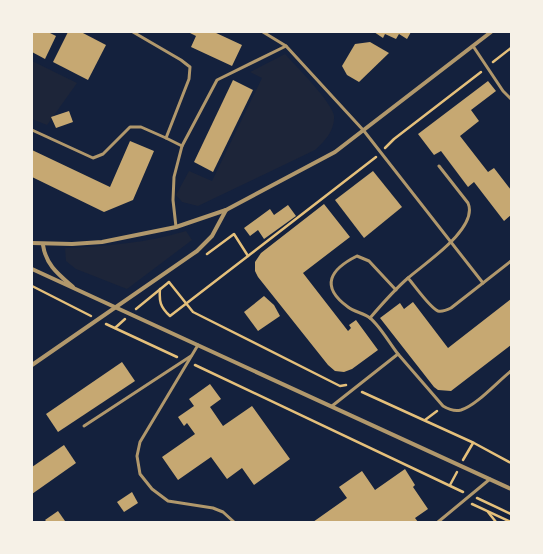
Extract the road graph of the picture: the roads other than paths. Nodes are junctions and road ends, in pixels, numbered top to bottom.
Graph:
1 (133, 32) edge
2 (263, 32) edge
3 (491, 32) edge
4 (286, 46) junction
5 (473, 46) junction
6 (511, 98) edge
7 (32, 130) edge
8 (364, 130) junction
9 (166, 138) junction
10 (182, 146) junction
11 (439, 166) dead end
12 (226, 210) junction
13 (176, 227) junction
14 (451, 243) junction
15 (32, 244) edge
16 (43, 245) junction
17 (511, 261) edge
18 (32, 269) edge
19 (408, 278) junction
20 (482, 283) junction
21 (396, 290) junction
22 (78, 291) junction
23 (116, 307) junction
24 (370, 318) junction
25 (198, 346) junction
26 (398, 354) junction
27 (187, 361) junction
28 (32, 365) edge
29 (511, 371) edge
30 (332, 406) junction
31 (84, 426) dead end
32 (490, 479) junction
33 (511, 489) edge
34 (234, 522) edge
35 (438, 522) edge

1 - 9 lane
2 - 4 lane
3 - 5 street
4 - 8 lane
4 - 10 lane
5 - 6 lane
5 - 8 street
7 - 9 lane
8 - 12 street
8 - 14 lane
9 - 10 lane
10 - 13 lane
11 - 14 lane
12 - 13 street
12 - 23 street
13 - 16 street
14 - 19 lane
14 - 20 lane
15 - 16 street
16 - 22 street
17 - 20 lane
18 - 22 street
19 - 20 lane
19 - 21 lane
21 - 24 lane
21 - 24 lane
22 - 23 street
23 - 25 street
23 - 28 street
24 - 26 lane
25 - 27 lane
25 - 30 street
26 - 29 lane
26 - 30 lane
27 - 31 lane
27 - 34 lane
30 - 32 street
32 - 33 street
32 - 35 lane

